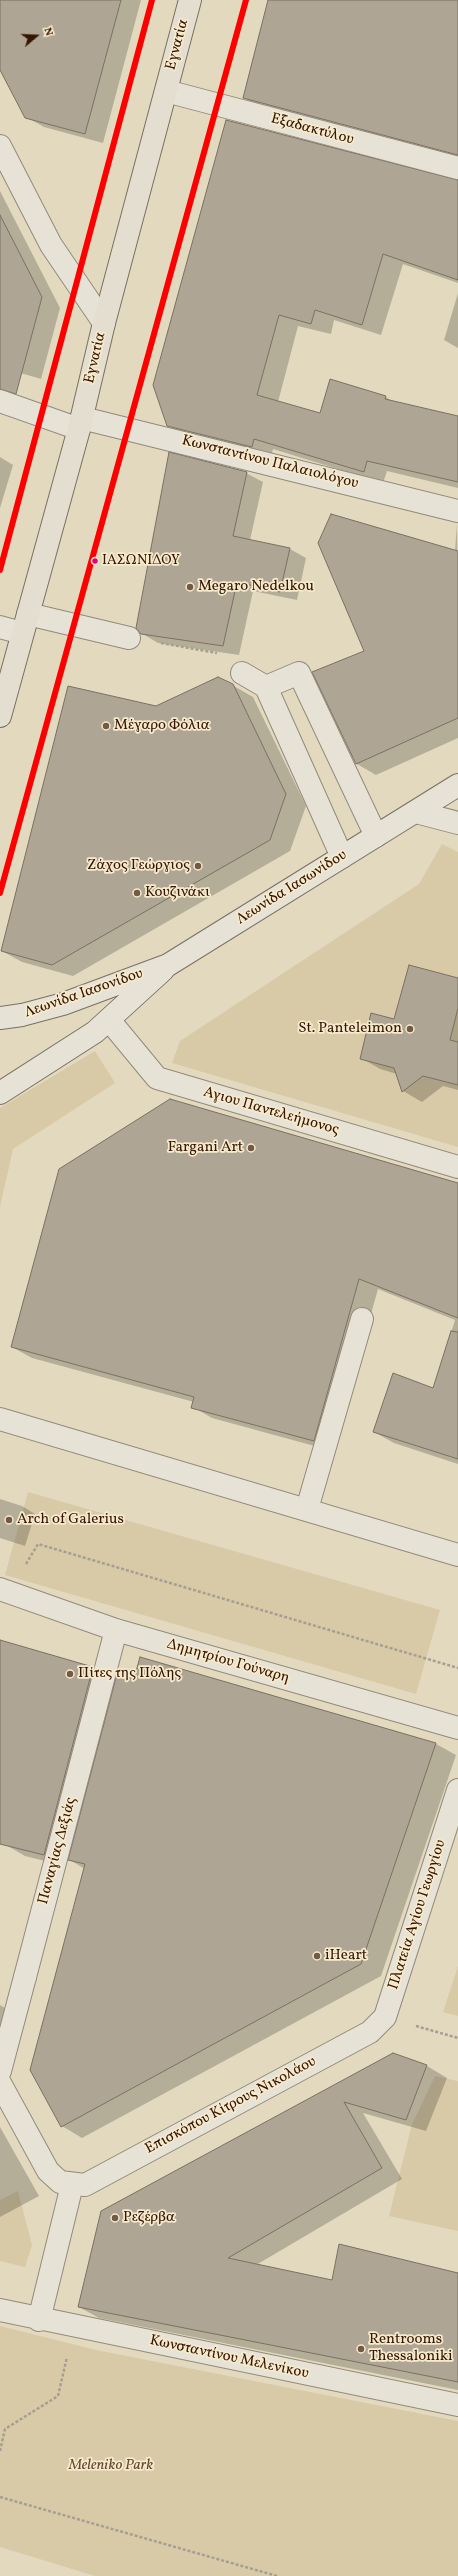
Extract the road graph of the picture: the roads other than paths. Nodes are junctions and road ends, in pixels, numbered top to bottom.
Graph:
1 (190, 0) edge
2 (166, 91) junction
3 (0, 146) edge
4 (458, 168) edge
5 (104, 323) junction
6 (0, 402) edge
7 (80, 424) junction
8 (458, 511) edge
9 (25, 623) junction
10 (0, 626) edge
11 (129, 638) road end
12 (242, 673) road end
13 (266, 687) junction
14 (0, 716) edge
15 (458, 785) edge
16 (416, 812) junction
17 (458, 824) edge
18 (376, 836) junction
19 (342, 857) junction
20 (168, 965) junction
21 (0, 1018) edge
22 (109, 1020) junction
23 (0, 1093) edge
24 (458, 1167) edge
25 (362, 1319) dead end
26 (0, 1419) edge
27 (307, 1509) junction
28 (458, 1555) edge
29 (0, 1589) edge
30 (116, 1630) junction
31 (458, 1728) edge
32 (458, 1790) edge
33 (385, 2017) joint
34 (0, 2071) edge
35 (0, 2083) edge
36 (65, 2182) junction
37 (0, 2310) edge
38 (39, 2320) junction
39 (458, 2405) edge

1 - 2 main road, Εγνατία
2 - 4 street, Εξαδακτύλου
2 - 5 main road, Εγνατία
3 - 5 street
5 - 7 main road, Εγνατία
6 - 7 street, Κωνσταντίνου Παλαιολόγου
7 - 8 street, Κωνσταντίνου Παλαιολόγου
7 - 9 main road, Εγνατία
9 - 10 street
9 - 11 street
9 - 14 main road, Εγνατία
12 - 13 street
13 - 18 street
13 - 19 street
15 - 16 street
16 - 17 street
16 - 18 street, Λεωνίδα Ιασωνίδου
18 - 19 street, Λεωνίδα Ιασωνίδου
19 - 20 street, Λεωνίδα Ιασωνίδου
20 - 21 street, Λεωνίδα Ιασονίδου
20 - 22 street
22 - 23 street
22 - 24 street, Αγιου Παντελεήμονος
25 - 27 street
26 - 27 street
27 - 28 street
29 - 30 street, Δημητρίου Γούναρη
30 - 31 street, Δημητρίου Γούναρη
30 - 34 street, Παναγίας Δεξιάς
32 - 33 street, Πλατεία Αγίου Γεωργίου
33 - 36 street, Επισκόπου Κίτρους Νικολάου
35 - 36 street
36 - 38 street
37 - 38 street, Κωνσταντίνου Μελενίκου
38 - 39 street, Κωνσταντίνου Μελενίκου

